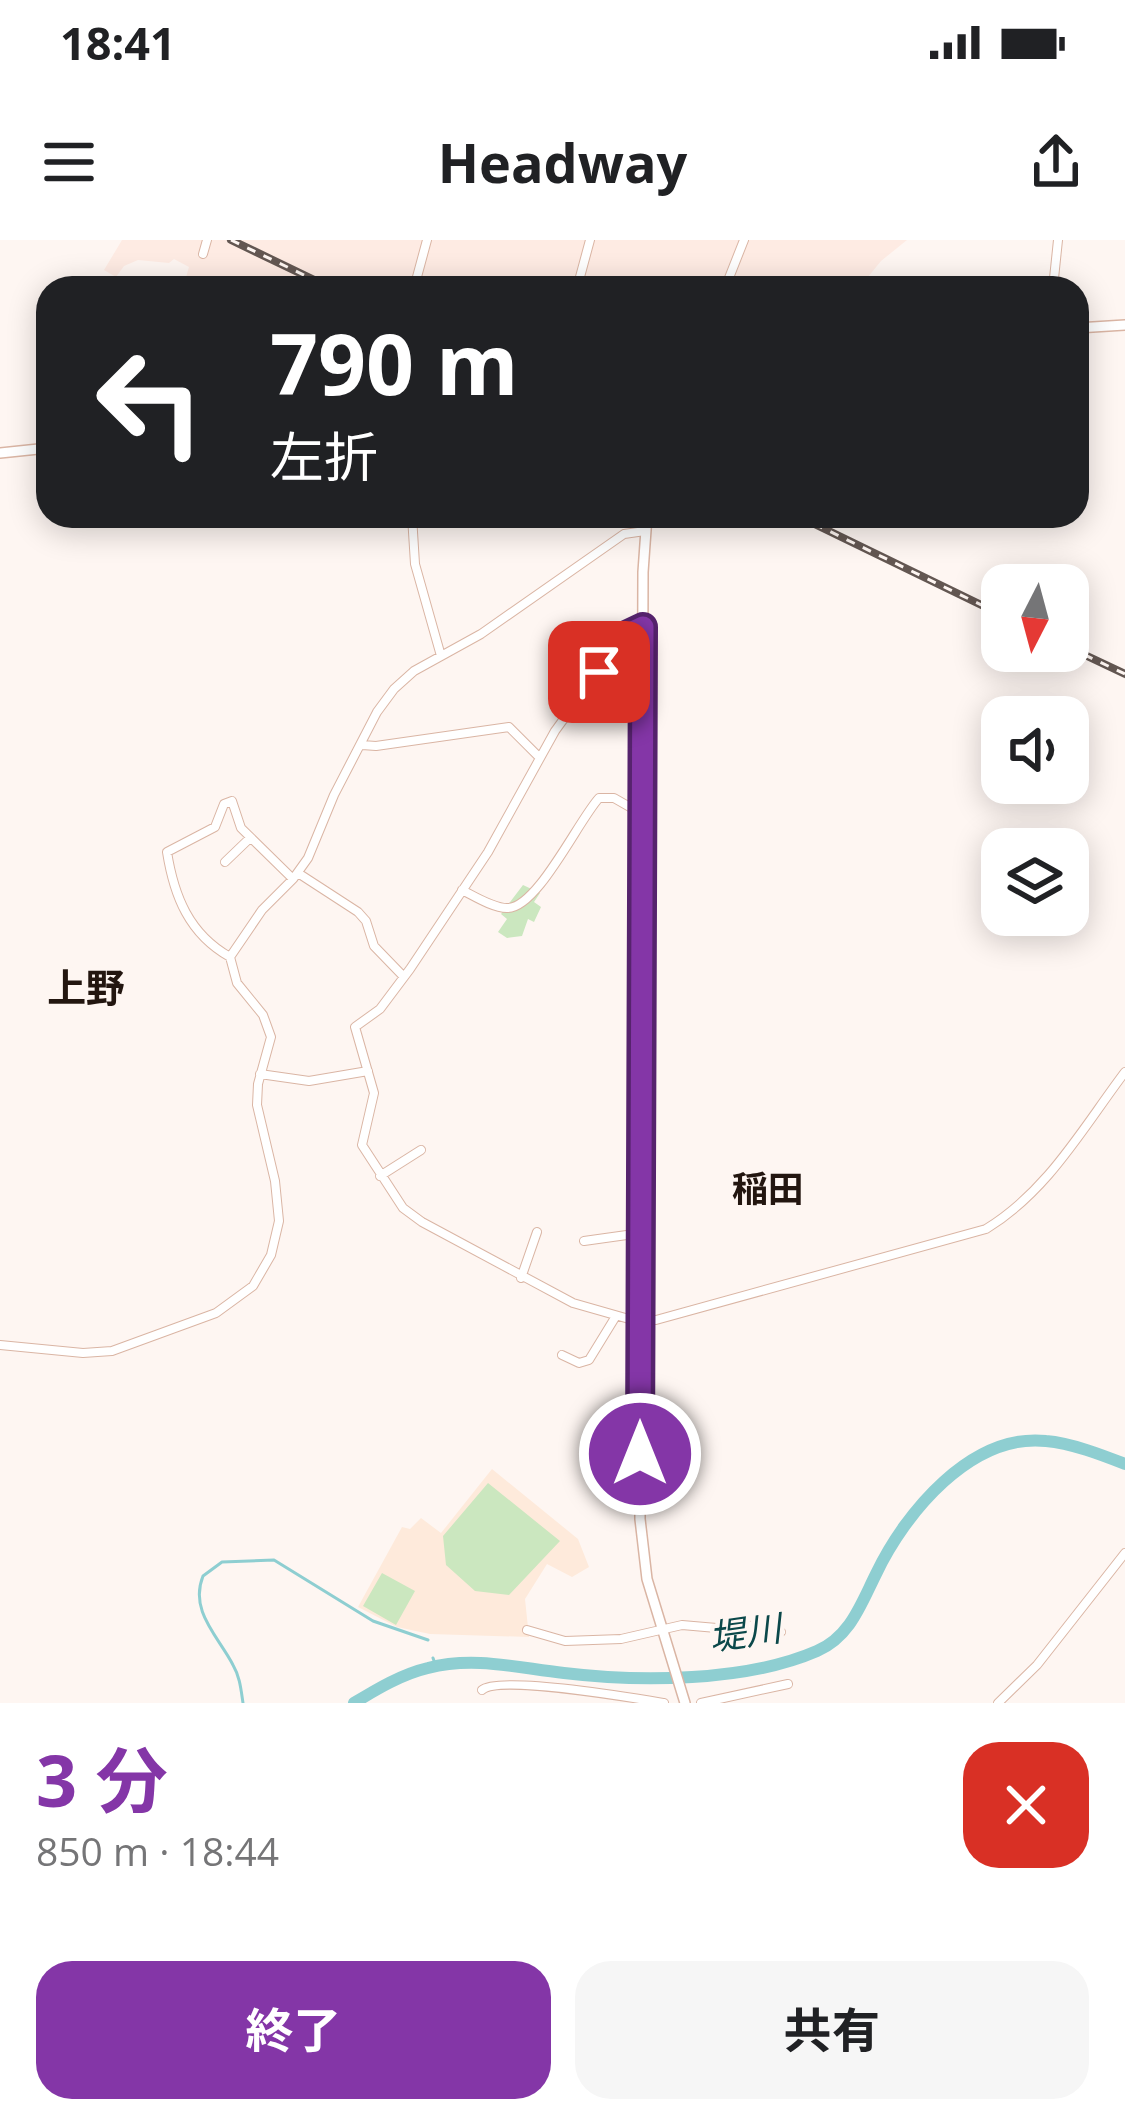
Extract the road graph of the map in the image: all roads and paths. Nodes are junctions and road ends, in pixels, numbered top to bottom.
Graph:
1 (207, 240) edge
2 (427, 240) edge
3 (590, 240) edge
4 (744, 240) edge
5 (1058, 240) edge
6 (203, 254) dead end
7 (417, 276) edge
8 (580, 276) edge
9 (730, 276) edge
10 (1054, 276) edge
11 (1125, 325) edge
12 (1089, 327) edge
13 (36, 449) edge
14 (0, 453) edge
15 (413, 528) edge
16 (646, 528) edge
17 (646, 531) junction
18 (643, 627) junction
19 (441, 656) junction
20 (362, 745) junction
21 (540, 758) junction
22 (642, 814) junction
23 (250, 838) junction
24 (225, 862) dead end
25 (296, 876) junction
26 (462, 890) junction
27 (230, 957) junction
28 (404, 977) junction
29 (368, 1071) junction
30 (1125, 1072) edge
31 (260, 1074) junction
32 (421, 1150) dead end
33 (380, 1176) junction
34 (537, 1232) dead end
35 (641, 1233) junction
36 (584, 1241) dead end
37 (521, 1278) junction
38 (616, 1316) junction
39 (641, 1321) junction
40 (0, 1345) edge
41 (562, 1354) dead end
42 (1125, 1553) edge
43 (527, 1630) dead end
44 (781, 1632) dead end
45 (665, 1635) junction
46 (788, 1684) dead end
47 (482, 1690) dead end
48 (684, 1700) edge
49 (664, 1703) edge
50 (701, 1703) edge
51 (998, 1703) edge

1 - 6 street
2 - 7 street
3 - 8 street
4 - 9 street
5 - 10 street
11 - 12 main road
13 - 14 main road
15 - 19 street
16 - 17 main road
17 - 18 main road
17 - 19 street
18 - 21 street
18 - 22 main road
19 - 20 street
20 - 21 street
20 - 25 street
21 - 26 street
22 - 26 street
22 - 35 main road
23 - 24 street
23 - 25 street
23 - 27 street
25 - 27 street
25 - 28 street
26 - 28 street
27 - 31 street
28 - 29 street
29 - 31 street
29 - 33 street
30 - 39 street
31 - 40 street
32 - 33 street
33 - 37 street
34 - 37 street
35 - 36 street
35 - 39 main road
37 - 38 street
38 - 39 street
38 - 41 street
39 - 45 main road
42 - 51 street
43 - 45 street
44 - 45 street
45 - 48 main road
46 - 50 street
47 - 49 street

